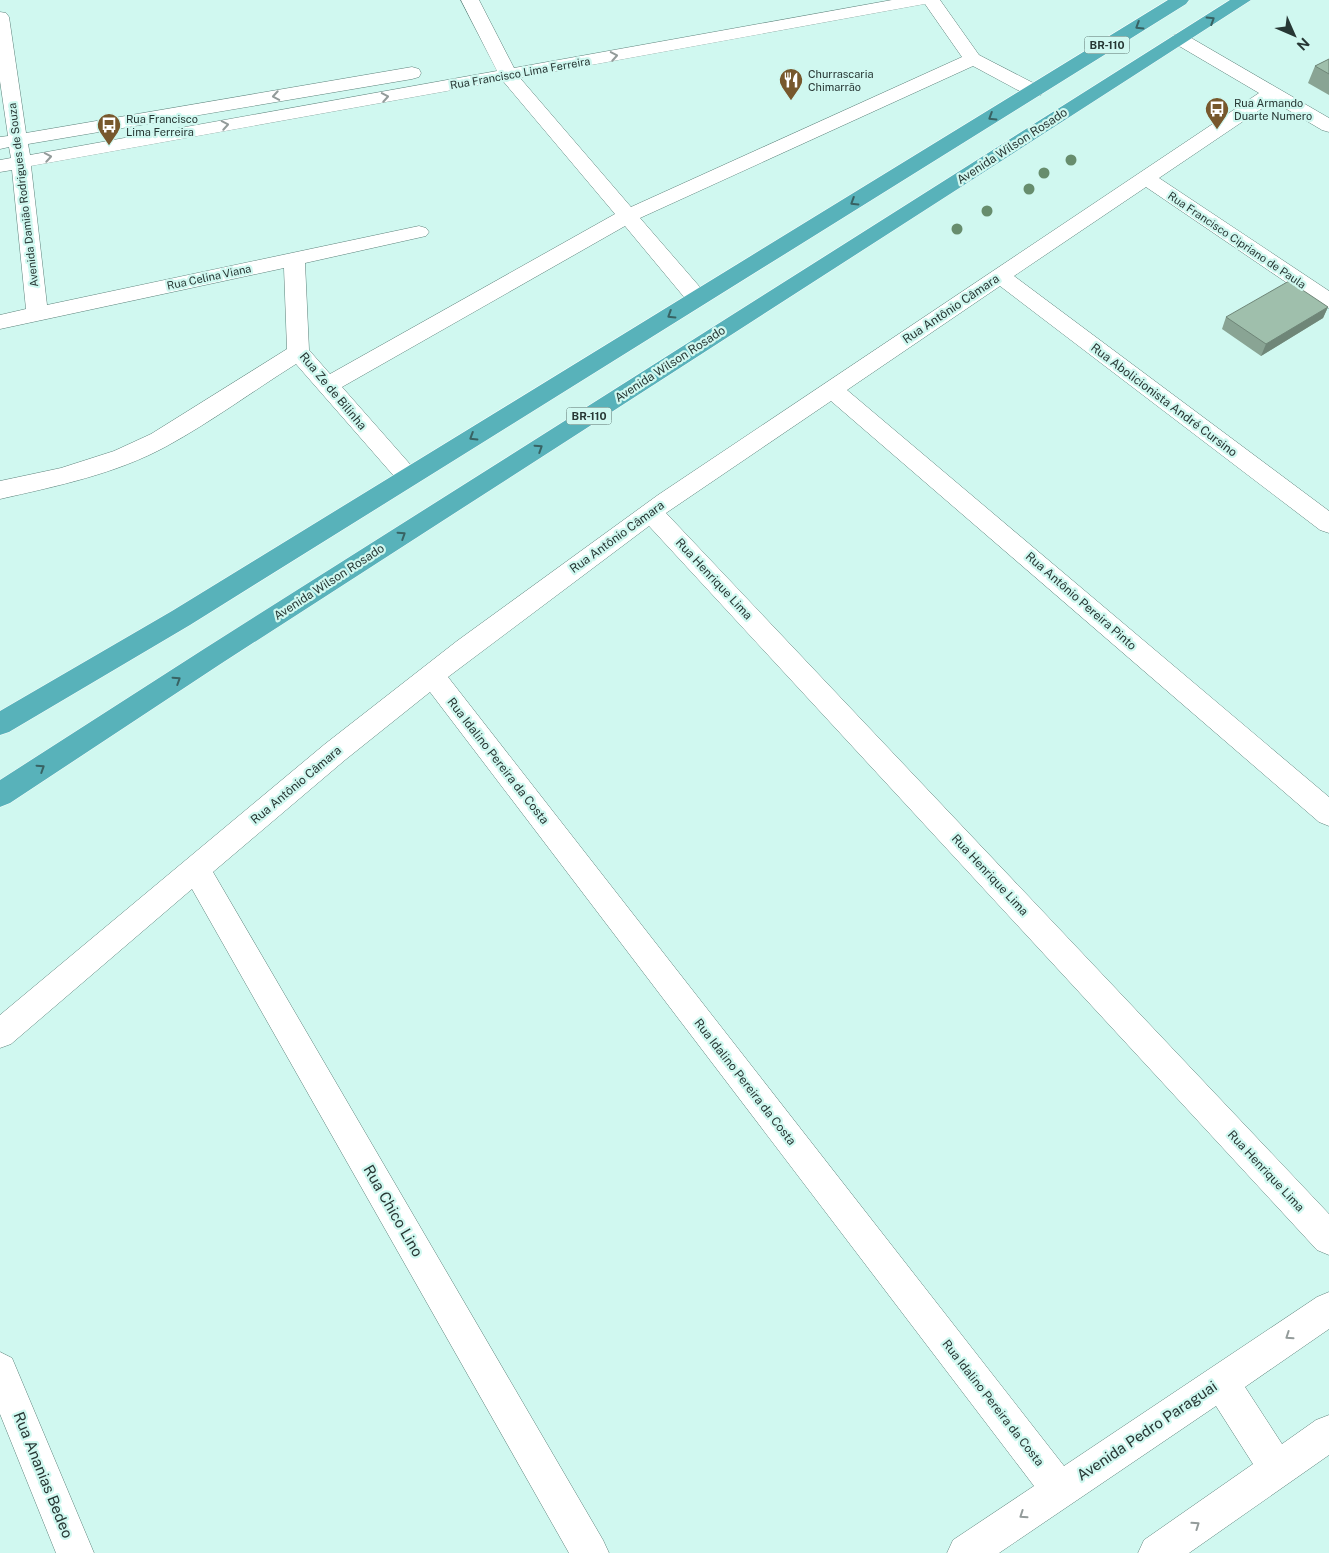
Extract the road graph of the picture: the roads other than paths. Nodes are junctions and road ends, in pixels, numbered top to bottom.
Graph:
1 (470, 0) edge
2 (824, 0) edge
3 (921, 0) edge
4 (931, 0) edge
5 (1180, 0) edge
6 (1242, 0) edge
7 (0, 17) edge
8 (721, 28) junction
9 (1180, 39) junction
10 (973, 59) junction
11 (504, 67) junction
12 (312, 90) junction
13 (1034, 91) junction
14 (1272, 93) junction
15 (316, 109) junction
16 (1329, 126) edge
17 (9, 141) edge
18 (21, 162) junction
19 (0, 166) edge
20 (1145, 178) junction
21 (627, 216) junction
22 (418, 232) dead end
23 (294, 259) junction
24 (1000, 276) junction
25 (697, 298) junction
26 (1329, 301) edge
27 (37, 314) junction
28 (0, 322) edge
29 (298, 352) junction
30 (328, 386) junction
31 (832, 389) junction
32 (408, 477) junction
33 (0, 490) edge
34 (651, 512) junction
35 (1329, 524) edge
36 (431, 674) junction
37 (0, 724) edge
38 (0, 795) edge
39 (1329, 814) edge
40 (196, 869) junction
41 (0, 1034) edge
42 (1329, 1238) edge
43 (1329, 1309) edge
44 (0, 1370) edge
45 (1221, 1382) junction
46 (1329, 1433) edge
47 (1277, 1469) junction
48 (1060, 1490) junction
49 (75, 1553) edge
50 (590, 1553) edge
51 (966, 1553) edge
52 (1156, 1553) edge

1 - 11 street
2 - 8 street, Rua Francisco Lima Ferreira
3 - 8 street, Rua Francisco Lima Ferreira
4 - 10 street
5 -> 13 highway, BR-110
9 -> 6 highway, Avenida Wilson Rosado / BR-110
7 - 17 street, Avenida Damião Rodrigues de Souza
8 - 11 street, Rua Francisco Lima Ferreira
9 - 14 street
38 -> 9 highway, Avenida Wilson Rosado / BR-110
10 - 13 street
10 - 21 street
11 - 12 street, Rua Francisco Lima Ferreira
15 -> 11 street, Rua Francisco Lima Ferreira
11 - 21 street
12 - 15 street
12 -> 17 street, Rua Francisco Lima Ferreira
13 -> 25 highway, BR-110
14 - 16 street
14 - 20 street, Rua Antônio Câmara
18 -> 15 street, Rua Francisco Lima Ferreira
17 - 18 street, Avenida Damião Rodrigues de Souza
18 - 19 street, Rua Francisco Lima Ferreira
18 - 27 street, Avenida Damião Rodrigues de Souza
20 - 24 street, Rua Antônio Câmara
20 - 26 street, Rua Francisco Cipriano de Paula
21 - 25 street
21 - 30 street
22 - 23 street, Rua Celina Viana
23 - 27 street, Rua Celina Viana
23 - 29 street, Rua Ze de Bilinha
24 - 31 street, Rua Antônio Câmara
24 - 35 street, Rua Abolicionista André Cursino
25 -> 32 highway, BR-110
27 - 28 street, Rua Celina Viana
29 - 30 street, Rua Ze de Bilinha
29 - 33 street
30 - 32 street, Rua Ze de Bilinha
31 - 34 street, Rua Antônio Câmara
31 - 39 street, Rua Antônio Pereira Pinto
32 - 37 highway, BR-110
34 - 36 street, Rua Antônio Câmara
34 - 42 street, Rua Henrique Lima
36 - 40 street, Rua Antônio Câmara
36 - 48 street, Rua Idalino Pereira da Costa
40 - 41 street, Rua Antônio Câmara
40 - 50 street, Rua Chico Lino
43 -> 45 street, Avenida Pedro Paraguai
44 - 49 street, Rua Ananias Bedeo
45 - 47 street
45 - 48 street, Avenida Pedro Paraguai
46 - 47 street
52 -> 47 street
48 -> 51 street, Avenida Pedro Paraguai

